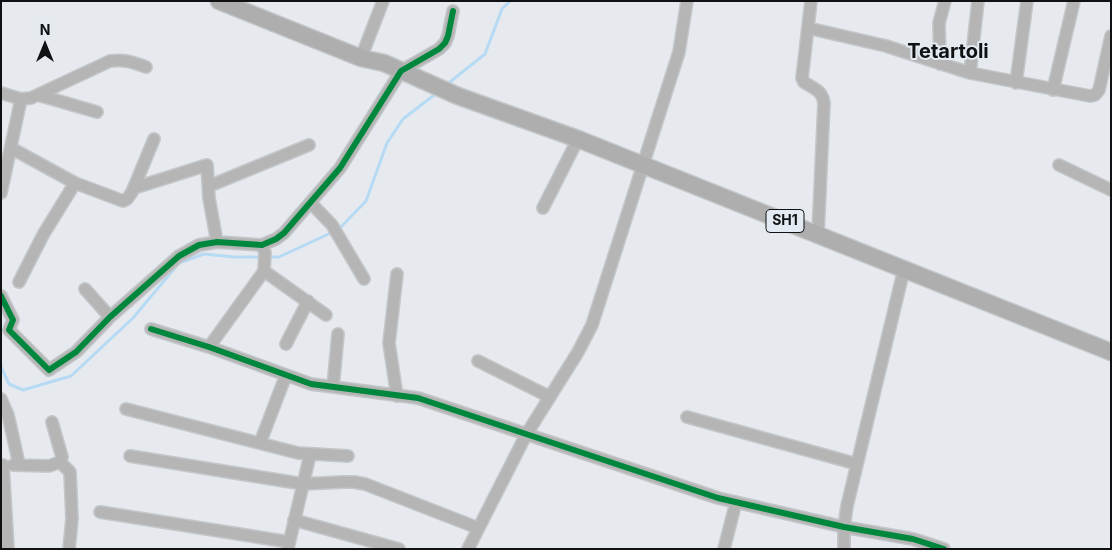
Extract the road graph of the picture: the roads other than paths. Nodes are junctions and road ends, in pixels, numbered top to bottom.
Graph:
1 (219, 1) edge
2 (244, 1) edge
3 (383, 1) edge
4 (687, 1) edge
5 (811, 1) edge
6 (945, 1) edge
7 (978, 1) edge
8 (1027, 1) edge
9 (1074, 1) edge
10 (453, 11) dead end
11 (808, 28) junction
12 (1111, 36) edge
13 (363, 54) junction
14 (940, 64) junction
15 (146, 66) dead end
16 (401, 71) junction
17 (970, 73) junction
18 (1016, 83) junction
19 (1053, 90) junction
20 (1, 94) edge
21 (38, 95) junction
22 (21, 99) junction
23 (97, 112) dead end
24 (154, 139) dead end
25 (578, 140) junction
26 (309, 145) dead end
27 (10, 148) junction
28 (642, 165) junction
29 (1059, 165) dead end
30 (75, 183) junction
31 (208, 186) junction
32 (134, 188) junction
33 (1111, 190) edge
34 (1, 193) edge
35 (311, 202) junction
36 (543, 208) dead end
37 (818, 234) junction
38 (217, 242) junction
39 (263, 249) junction
40 (265, 268) junction
41 (904, 268) junction
42 (398, 274) dead end
43 (364, 279) dead end
44 (19, 282) dead end
45 (84, 289) dead end
46 (1, 296) edge
47 (308, 301) junction
48 (326, 315) dead end
49 (110, 317) junction
50 (151, 329) dead end
51 (338, 334) dead end
52 (286, 344) dead end
53 (208, 347) junction
54 (1111, 352) edge
55 (478, 361) dead end
56 (286, 375) junction
57 (333, 387) junction
58 (397, 396) junction
59 (550, 397) junction
60 (3, 404) edge
61 (126, 409) dead end
62 (687, 417) dead end
63 (52, 422) dead end
64 (526, 435) junction
65 (260, 443) junction
66 (310, 455) junction
67 (130, 456) dead end
68 (348, 456) dead end
69 (60, 462) junction
70 (19, 464) junction
71 (857, 464) junction
72 (2, 465) edge
73 (302, 484) junction
74 (736, 502) junction
75 (100, 512) dead end
76 (294, 520) junction
77 (844, 527) junction
78 (478, 528) junction
79 (288, 545) edge
80 (8, 549) edge
81 (69, 549) edge
82 (399, 549) edge
83 (468, 549) edge
84 (724, 549) edge
85 (844, 549) edge
86 (944, 549) edge

1 - 13 main road
2 - 13 main road
3 - 13 street
4 - 28 street
5 - 11 street
6 - 14 street
7 - 17 street
8 - 18 street
9 - 19 street
10 - 16 street
11 - 14 street
11 - 37 street
12 - 19 street
13 - 16 main road
14 - 17 street
15 - 21 street
16 - 25 main road, SH1
16 - 35 street
17 - 18 street
18 - 19 street
20 - 22 street
21 - 22 street
21 - 23 street
22 - 27 street
24 - 32 street
25 - 28 main road, SH1
25 - 36 street
26 - 31 street
27 - 30 street
27 - 34 street
28 - 37 main road, SH1
28 - 59 street
29 - 33 street
30 - 32 street
30 - 44 street
31 - 32 street
31 - 38 street
35 - 39 street
35 - 43 street
37 - 41 main road, SH1
38 - 39 street
38 - 49 street
39 - 40 street
40 - 47 street
40 - 53 street
41 - 54 main road, SH1
41 - 71 street
42 - 58 street
45 - 49 street
46 - 49 street
47 - 48 street
47 - 52 street
50 - 53 street
51 - 57 street
53 - 56 street
55 - 59 street
56 - 57 street
56 - 65 street
57 - 58 street
58 - 64 street
59 - 64 street
60 - 70 street
61 - 65 street
62 - 71 street
63 - 69 street
64 - 74 street
64 - 78 street
65 - 66 street
66 - 68 street
66 - 73 street
67 - 73 street
69 - 70 street
69 - 81 street
70 - 72 street
71 - 77 street
72 - 80 street
73 - 76 street
73 - 78 street
74 - 77 street
74 - 84 street
75 - 79 street
76 - 79 street
76 - 82 street
77 - 85 street
77 - 86 street
78 - 83 street

